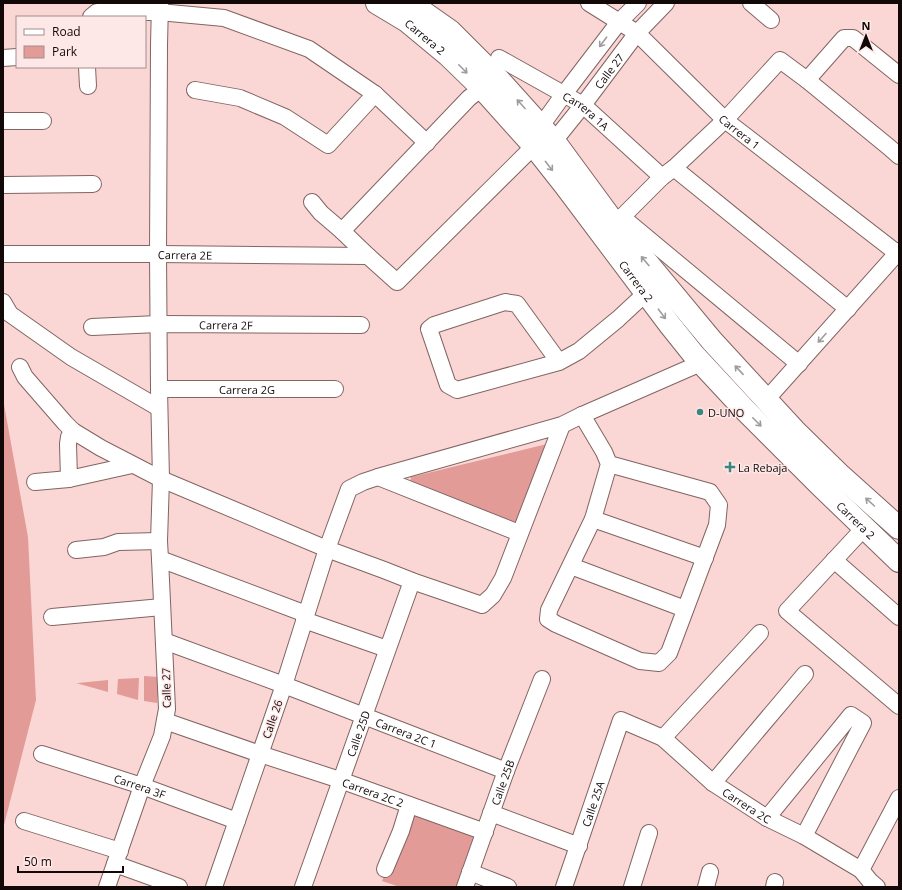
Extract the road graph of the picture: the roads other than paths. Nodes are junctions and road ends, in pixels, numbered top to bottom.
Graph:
1 (377, 3) edge
2 (410, 3) edge
3 (588, 3) edge
4 (638, 3) edge
5 (666, 3) edge
6 (751, 3) edge
7 (159, 7) edge
8 (92, 16) edge
9 (771, 20) dead end
10 (619, 22) junction
11 (637, 33) junction
12 (16, 57) edge
13 (3, 58) edge
14 (499, 58) dead end
15 (87, 68) edge
16 (899, 75) edge
17 (807, 80) junction
18 (88, 86) dead end
19 (482, 88) junction
20 (195, 90) dead end
21 (375, 94) junction
22 (564, 94) junction
23 (583, 105) junction
24 (725, 120) junction
25 (3, 121) edge
26 (43, 121) dead end
27 (543, 138) junction
28 (427, 143) junction
29 (896, 147) edge
30 (668, 172) junction
31 (92, 184) dead end
32 (3, 185) edge
33 (312, 202) dead end
34 (619, 221) junction
35 (342, 230) junction
36 (898, 252) edge
37 (3, 254) edge
38 (158, 254) junction
39 (368, 256) junction
40 (646, 293) junction
41 (7, 308) edge
42 (848, 309) junction
43 (158, 324) junction
44 (360, 326) dead end
45 (92, 327) dead end
46 (705, 333) junction
47 (680, 337) junction
48 (698, 359) junction
49 (560, 362) junction
50 (799, 364) junction
51 (20, 366) dead end
52 (158, 389) junction
53 (336, 389) dead end
54 (766, 400) junction
55 (159, 408) junction
56 (582, 415) junction
57 (562, 425) junction
58 (73, 431) junction
59 (609, 464) junction
60 (132, 465) junction
61 (378, 477) junction
62 (69, 478) junction
63 (161, 480) junction
64 (35, 482) dead end
65 (593, 519) junction
66 (864, 528) junction
67 (899, 528) edge
68 (520, 533) junction
69 (158, 541) junction
70 (327, 549) junction
71 (76, 550) dead end
72 (705, 558) junction
73 (160, 559) junction
74 (834, 560) junction
75 (899, 561) edge
76 (571, 566) junction
77 (412, 581) junction
78 (162, 607) junction
79 (685, 609) junction
80 (52, 617) dead end
81 (305, 617) junction
82 (899, 617) edge
83 (760, 633) dead end
84 (164, 641) junction
85 (387, 649) junction
86 (806, 674) dead end
87 (542, 679) dead end
88 (284, 685) junction
89 (899, 706) edge
90 (363, 716) junction
91 (621, 720) joint
92 (165, 721) junction
93 (663, 738) junction
94 (42, 754) dead end
95 (260, 754) junction
96 (506, 771) junction
97 (340, 780) junction
98 (713, 783) junction
99 (142, 786) junction
100 (899, 798) edge
101 (409, 805) junction
102 (491, 813) junction
103 (767, 818) junction
104 (24, 821) dead end
105 (237, 821) junction
106 (485, 832) junction
107 (649, 833) dead end
108 (804, 836) junction
109 (579, 846) junction
110 (117, 858) junction
111 (385, 869) dead end
112 (467, 880) edge
113 (869, 881) edge
114 (107, 887) edge
115 (179, 887) edge
116 (214, 887) edge
117 (303, 887) edge
118 (508, 887) edge
119 (564, 887) edge
120 (632, 887) edge

1 -> 19 main road, Carrera 2
27 -> 2 main road, Carrera 2
3 - 10 street, Carrera 1
4 - 10 street, Calle 27
5 - 11 street, Calle 27
6 - 9 street
7 - 8 street
7 - 21 street
7 - 38 street, Calle 27
10 - 11 street, Carrera 1
10 -> 22 street, Calle 27
11 - 23 street, Calle 27
11 - 24 street, Carrera 1
12 - 13 street
14 - 22 street, Carrera 1A
15 - 18 street
16 - 17 street
17 - 24 street
17 - 29 street
19 - 27 main road, Carrera 2
19 - 28 street
20 - 21 street
21 - 28 street
22 - 23 street, Carrera 1A
22 - 27 street, Calle 27
23 - 27 street, Calle 27
23 - 30 street, Carrera 1A
24 - 30 street
24 - 36 street, Carrera 1
25 - 26 street
27 - 34 main road, Carrera 2
27 - 39 street
27 -> 40 main road, Carrera 2
28 - 35 street
30 - 34 street
30 - 42 street, Carrera 1A
31 - 32 street
33 - 35 street
46 -> 34 main road, Carrera 2
34 - 50 street
35 - 39 street
36 - 42 street
37 - 38 street, Carrera 2E
38 - 39 street, Carrera 2E
38 - 43 street, Calle 27
40 -> 47 main road, Carrera 2
40 - 49 street
41 - 55 street
42 -> 50 street
43 - 44 street, Carrera 2F
43 - 45 street, Carrera 2F
43 - 52 street, Calle 27
46 - 47 main road
46 - 48 main road
54 -> 46 main road, Carrera 2
47 - 48 main road, Carrera 2
48 - 56 street, Calle 26
48 -> 66 main road, Carrera 2
49 - 49 street
50 - 54 street
51 - 58 street
52 - 53 street, Carrera 2G
52 - 55 street, Calle 27
67 -> 54 main road, Carrera 2
55 - 63 street, Calle 27
56 - 57 street, Calle 26
56 - 59 street
57 - 61 street, Calle 26
57 - 68 street
58 - 60 street
58 - 62 street
59 - 65 street
59 - 72 street
60 - 62 street
60 - 63 street
61 - 68 street
61 - 70 street, Calle 26
62 - 64 street
63 - 69 street, Calle 27
63 - 70 street
65 - 72 street
65 - 76 street
66 - 74 street
66 - 75 main road, Carrera 2
68 - 77 street
69 - 71 street
69 - 73 street, Calle 27
70 - 77 street
70 - 81 street, Calle 26
72 - 79 street
73 - 78 street, Calle 27
73 - 81 street
74 - 82 street
74 - 89 street
76 - 79 street
76 - 79 street
77 - 85 street, Calle 25D
78 - 80 street
78 - 84 street, Calle 27
81 - 85 street
81 - 88 street, Calle 26
83 - 93 street
84 - 88 street, Carrera 2C 1
84 - 92 street, Calle 27
85 - 90 street, Calle 25D
86 - 98 street
87 - 96 street, Calle 25B
88 - 90 street, Carrera 2C 1
88 - 95 street, Calle 26
90 - 96 street, Carrera 2C 1
90 - 97 street, Calle 25D
91 - 93 street, Carrera 2C
91 - 109 street, Calle 25A
92 - 95 street, Carrera 2C 2
92 - 99 street, Calle 27
93 - 98 street, Carrera 2C
94 - 99 street, Carrera 3F
95 - 97 street, Carrera 2C 2
95 - 105 street, Calle 26
96 - 102 street, Calle 25B
97 - 101 street, Carrera 2C 2
97 - 117 street, Calle 25D
98 - 103 street, Carrera 2C
99 - 105 street, Carrera 3F
99 - 110 street, Calle 27
100 - 113 street
101 - 106 street, Carrera 2C 2
101 - 111 street
102 - 106 street, Calle 25B
102 - 109 street
103 - 108 street, Carrera 2C
103 - 108 street
104 - 110 street
105 - 116 street, Calle 26
106 - 112 street, Calle 25B
107 - 120 street
108 - 113 street, Carrera 2C
109 - 119 street, Calle 25A
110 - 114 street, Calle 27
110 - 115 street
112 - 118 street

